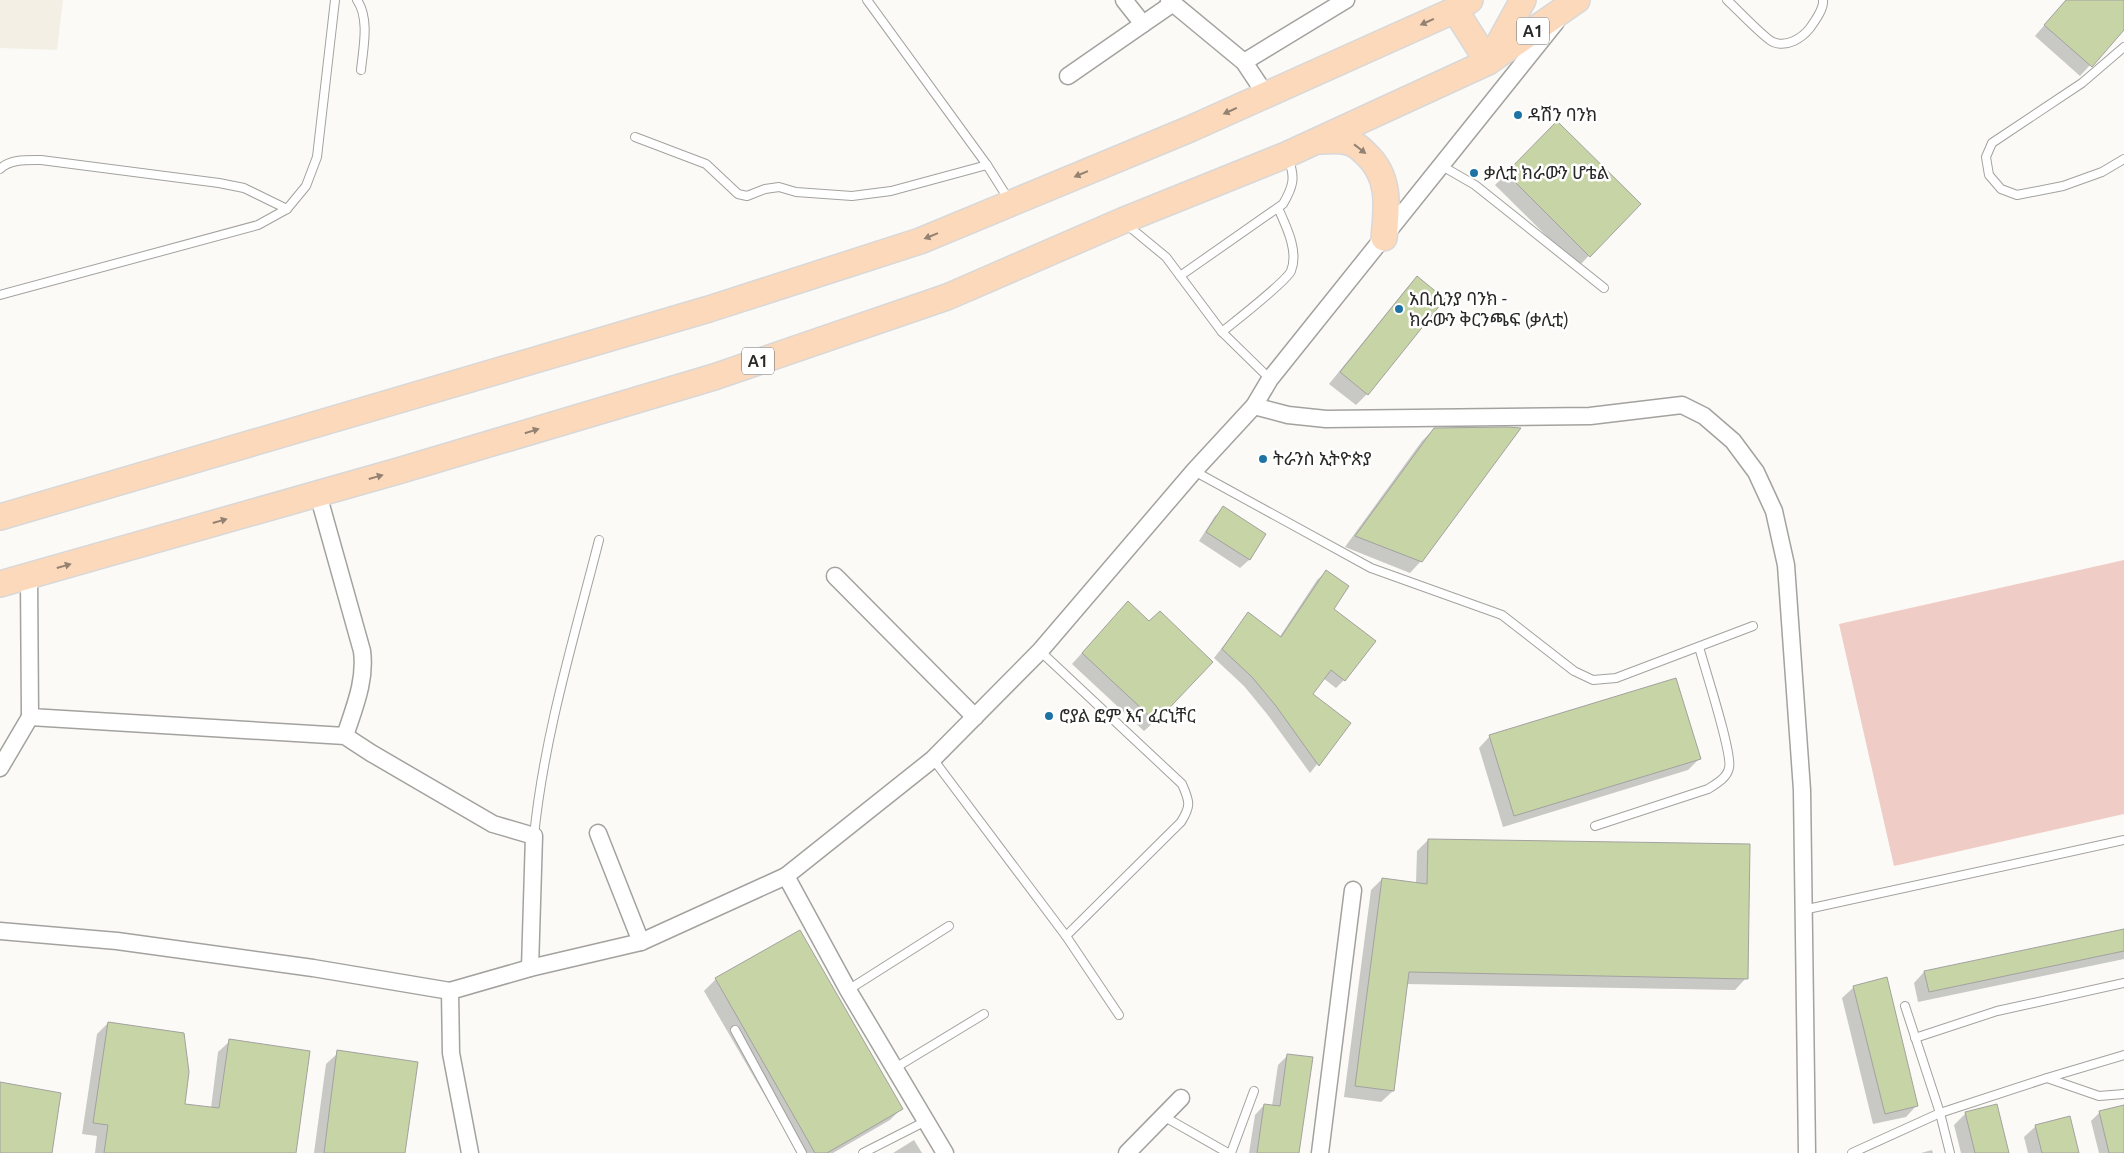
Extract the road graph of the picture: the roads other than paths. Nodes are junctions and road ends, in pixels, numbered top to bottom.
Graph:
1 (335, 0) edge
2 (357, 0) edge
3 (867, 0) edge
4 (1124, 0) edge
5 (1346, 0) edge
6 (1523, 0) edge
7 (1727, 0) edge
8 (1823, 0) edge
9 (1170, 2) edge
10 (1573, 3) edge
11 (1462, 5) edge
12 (1143, 24) junction
13 (2124, 47) edge
14 (1244, 62) junction
15 (1488, 62) junction
16 (361, 70) dead end
17 (1068, 76) dead end
18 (1266, 94) junction
19 (636, 137) dead end
20 (1314, 142) junction
21 (1286, 155) junction
22 (2124, 159) edge
23 (987, 165) junction
24 (1442, 166) junction
25 (0, 169) edge
26 (1011, 203) junction
27 (1278, 208) junction
28 (287, 209) junction
29 (1122, 221) junction
30 (1384, 238) junction
31 (1180, 276) junction
32 (1604, 288) dead end
33 (0, 296) edge
34 (1222, 332) junction
35 (1270, 379) junction
36 (1254, 406) junction
37 (1194, 471) junction
38 (318, 494) junction
39 (0, 517) edge
40 (599, 540) dead end
41 (28, 576) junction
42 (835, 576) dead end
43 (0, 584) edge
44 (1753, 626) dead end
45 (1699, 647) junction
46 (1040, 651) junction
47 (30, 717) junction
48 (975, 717) junction
49 (345, 736) junction
50 (933, 759) junction
51 (0, 768) edge
52 (1595, 826) dead end
53 (598, 833) dead end
54 (534, 836) junction
55 (2124, 840) edge
56 (786, 876) junction
57 (1353, 890) dead end
58 (1804, 910) junction
59 (949, 926) dead end
60 (0, 931) edge
61 (1066, 936) junction
62 (641, 942) junction
63 (530, 968) junction
64 (2124, 983) edge
65 (848, 990) junction
66 (450, 991) junction
67 (1905, 1006) dead end
68 (984, 1014) dead end
69 (1119, 1015) dead end
70 (735, 1030) dead end
71 (1915, 1038) junction
72 (2124, 1055) edge
73 (895, 1068) junction
74 (2047, 1078) junction
75 (1254, 1091) dead end
76 (2124, 1094) edge
77 (1180, 1098) dead end
78 (1940, 1114) junction
79 (1163, 1116) junction
80 (926, 1121) junction
81 (1133, 1150) edge
82 (470, 1153) edge
83 (802, 1153) edge
84 (863, 1153) edge
85 (945, 1153) edge
86 (1229, 1153) edge
87 (1320, 1153) edge
88 (1807, 1153) edge
89 (1852, 1153) edge
90 (1950, 1153) edge

1 - 28 lane
2 - 16 lane
3 - 23 lane
4 - 12 street
5 - 14 street
6 - 15 main road, A1
7 - 8 lane
9 - 12 street
9 - 14 street
10 - 15 main road, A1
10 - 24 street
11 - 15 main road
11 -> 18 main road
12 - 17 street
13 - 22 lane
14 - 18 street
15 - 20 main road, A1
18 -> 26 main road
19 - 23 lane
20 - 21 main road, A1
20 -> 30 main road
21 - 27 lane
21 - 29 main road, A1
23 - 26 lane
24 - 30 street
24 - 32 lane
25 - 28 lane
26 -> 39 main road
27 - 31 lane
27 - 34 lane
28 - 33 lane
29 - 31 lane
38 -> 29 main road, A1
30 - 35 street
31 - 34 lane
34 - 35 lane
35 - 36 street
36 - 37 street
36 - 58 street
37 - 45 lane
37 - 46 street
41 -> 38 main road, A1
38 - 49 street
40 - 54 lane
41 - 43 main road, A1
41 - 47 street
42 - 48 street
44 - 45 lane
45 - 52 lane
46 - 48 street
46 - 61 lane
47 - 49 street
47 - 51 street
48 - 50 street
49 - 54 street
50 - 56 street
50 - 61 lane
53 - 62 street
54 - 63 street
55 - 58 lane
56 - 62 street
56 - 65 street
57 - 87 street
58 - 88 street
59 - 65 lane
60 - 66 street
61 - 69 lane
62 - 63 street
63 - 66 street
64 - 71 lane
65 - 73 street
66 - 82 street
67 - 71 lane
68 - 73 lane
70 - 83 lane
71 - 78 lane
72 - 74 lane
73 - 80 street
74 - 76 lane
74 - 78 lane
75 - 86 lane
77 - 79 street
78 - 89 lane
78 - 90 lane
79 - 81 street
79 - 86 lane
80 - 84 lane
80 - 85 street

